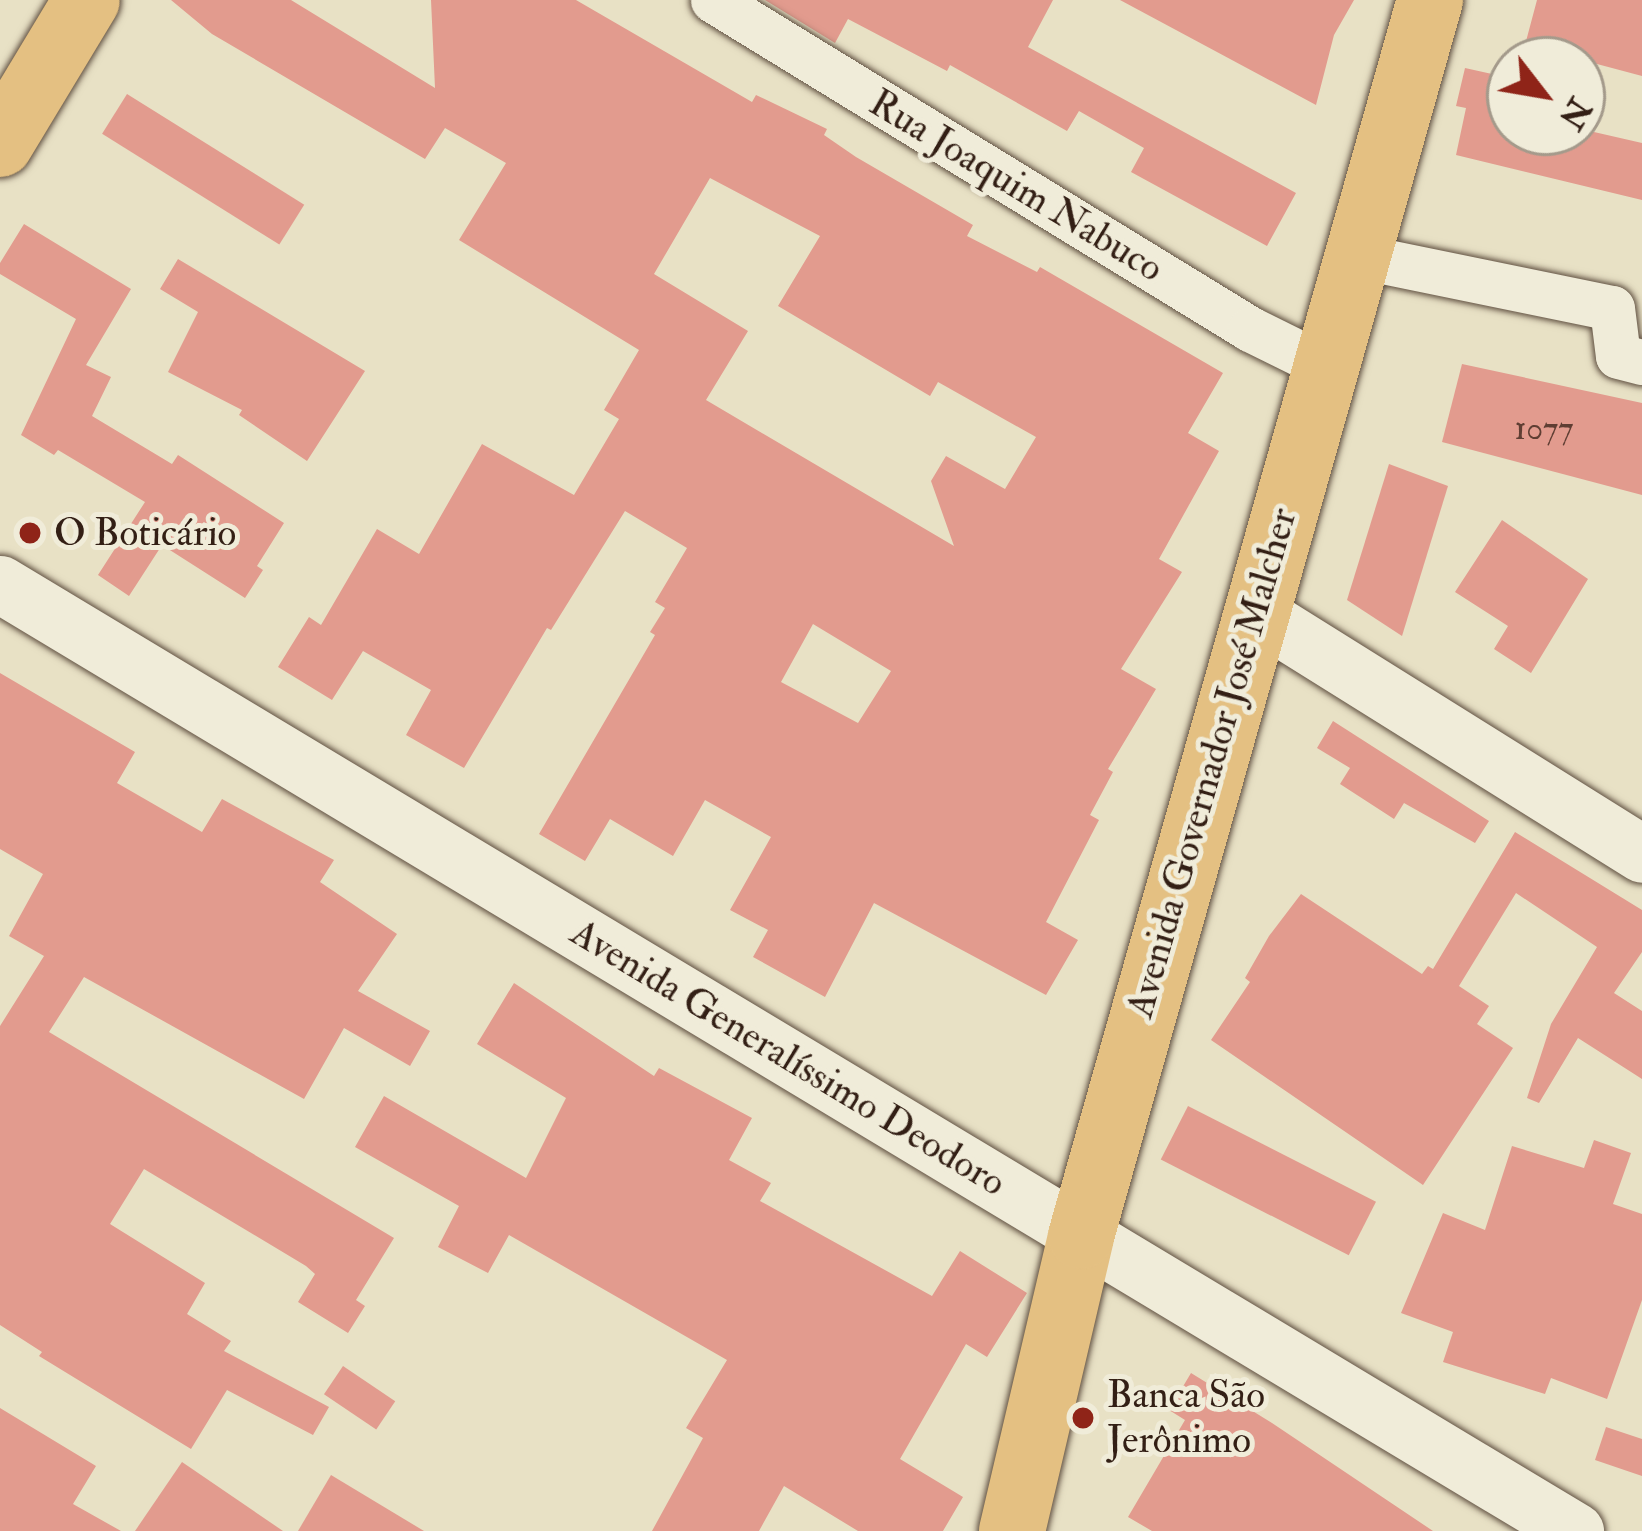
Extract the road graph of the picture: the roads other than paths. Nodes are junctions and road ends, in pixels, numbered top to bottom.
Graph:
1 (87, 0) edge
2 (713, 0) edge
3 (1430, 0) edge
4 (0, 144) edge
5 (1358, 256) junction
6 (1642, 362) edge
7 (1323, 365) junction
8 (0, 584) edge
9 (1255, 612) junction
10 (1642, 854) edge
11 (1081, 1236) junction
12 (1012, 1531) edge
13 (1576, 1531) edge

1 - 4 main road
2 - 7 street, Rua Joaquim Nabuco
3 - 5 main road, Avenida Governador José Malcher
5 - 6 street
5 - 7 main road, Avenida Governador José Malcher
7 - 9 main road, Avenida Governador José Malcher
8 - 11 street, Avenida Generalíssimo Deodoro
9 - 10 street
9 - 11 main road, Avenida Governador José Malcher
11 - 12 main road, Avenida Governador José Malcher
11 - 13 street, Avenida Generalíssimo Deodoro

